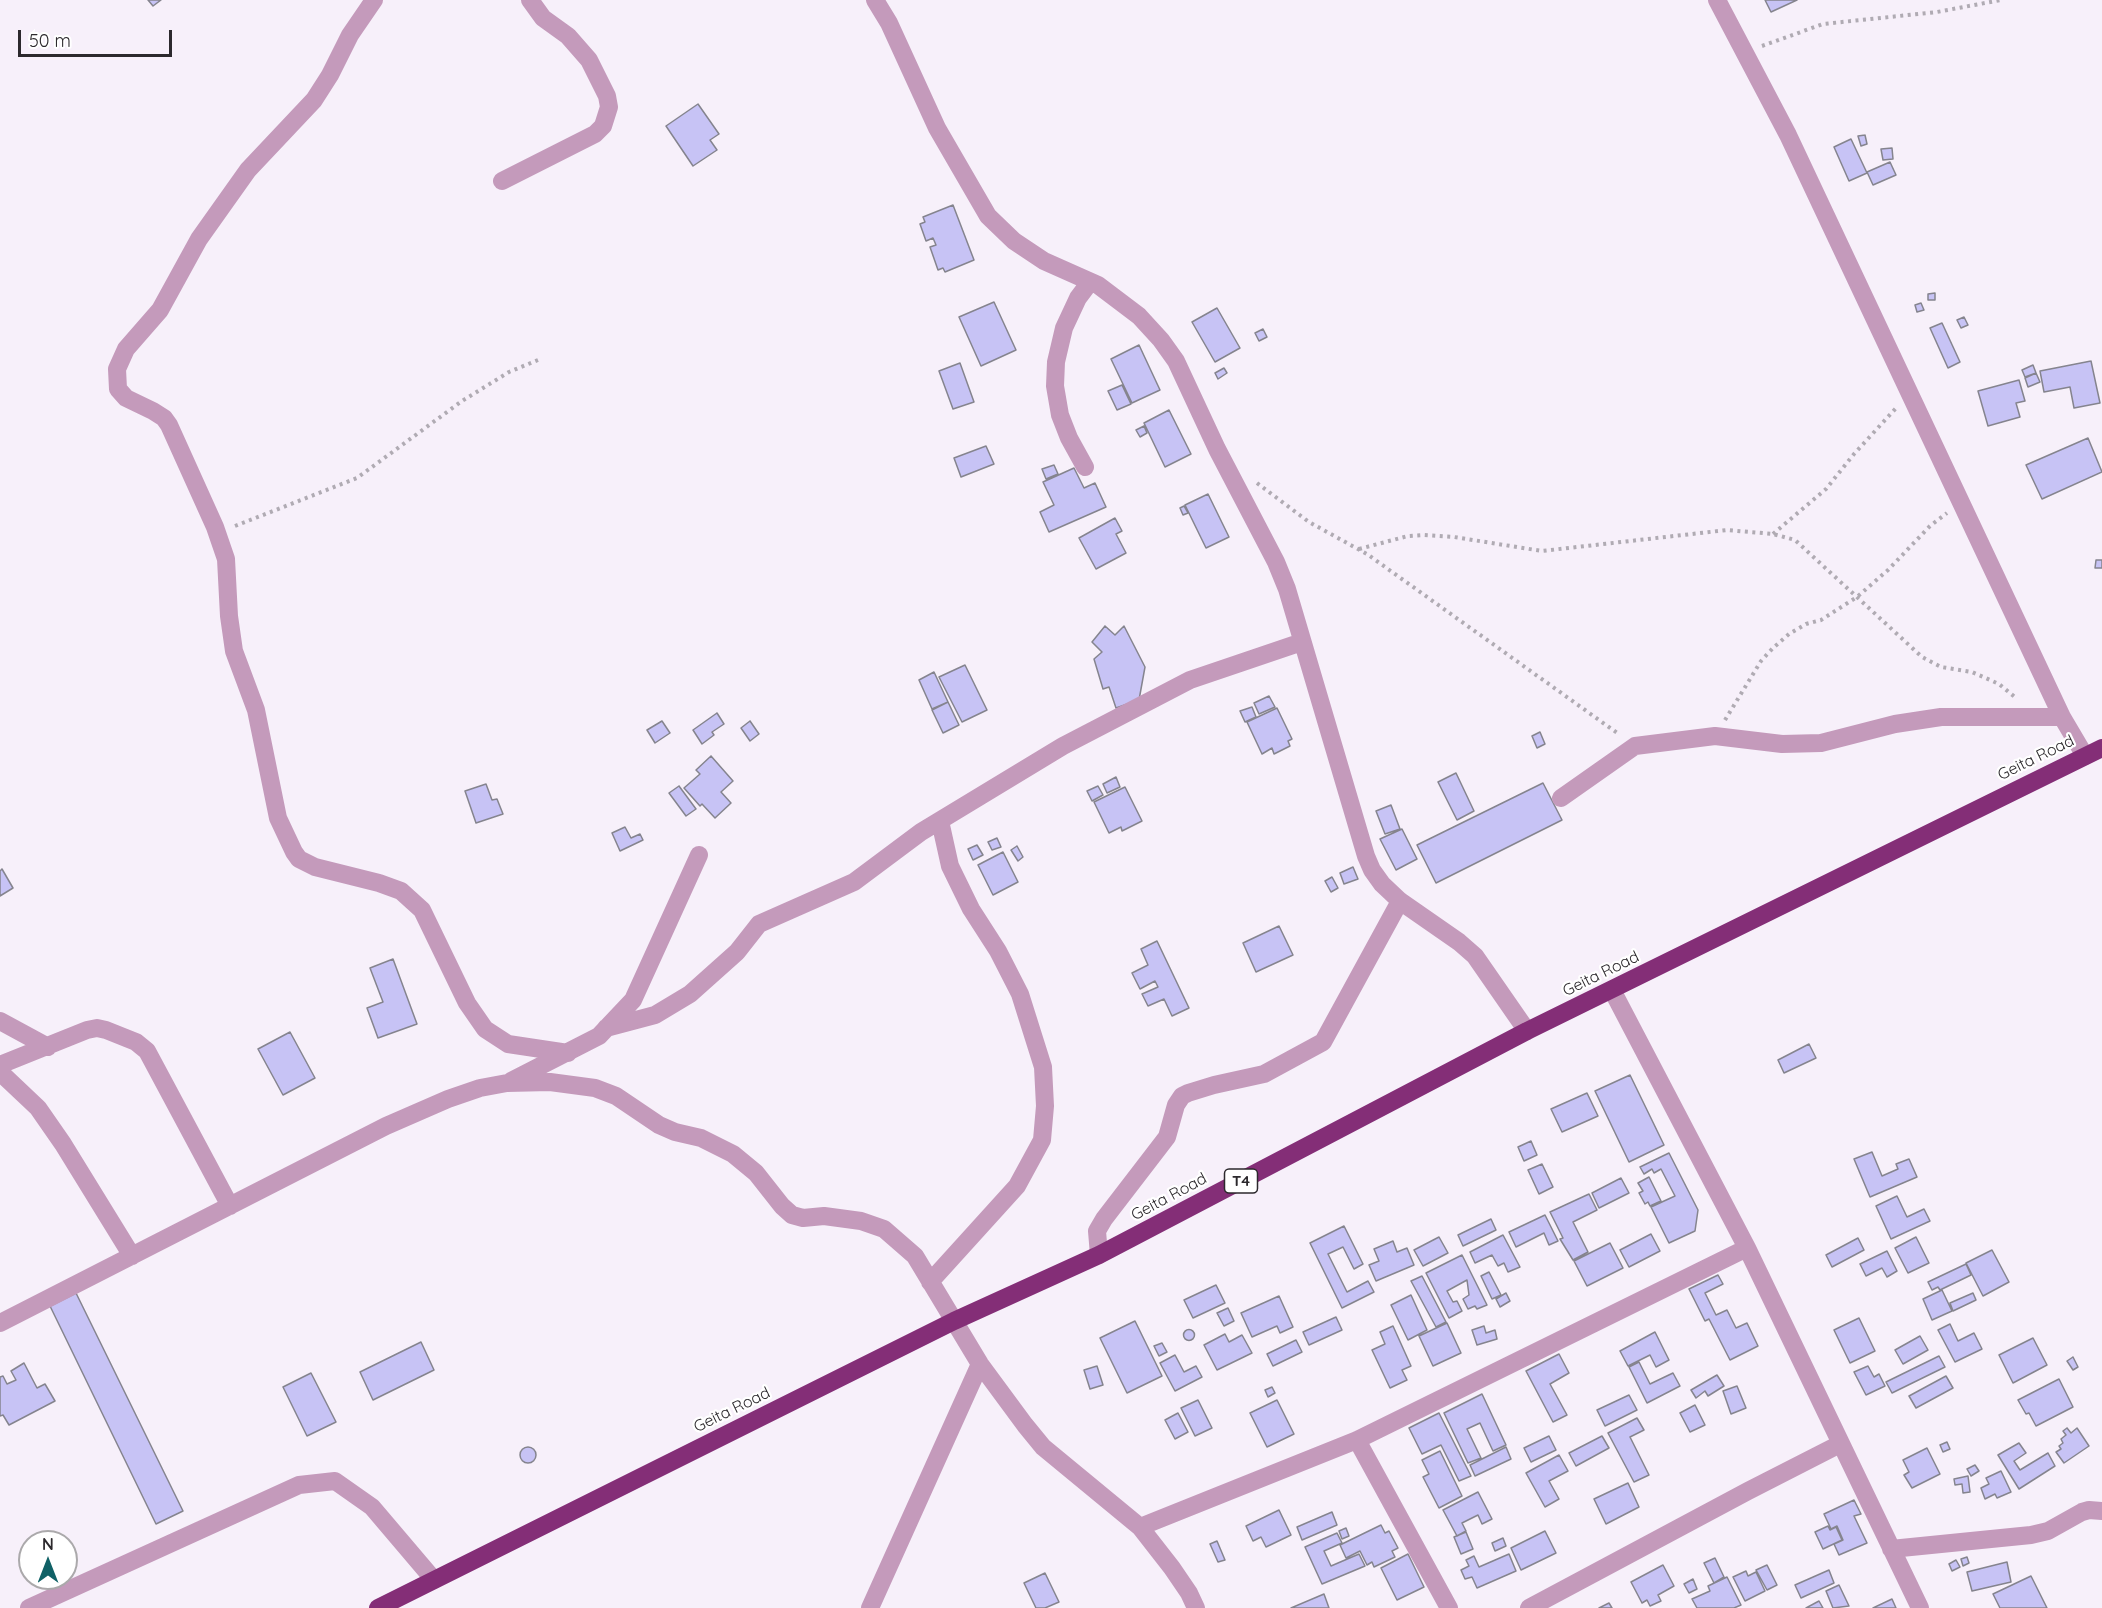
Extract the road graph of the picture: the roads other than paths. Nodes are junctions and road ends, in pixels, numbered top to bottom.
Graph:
1 (374, 0) edge
2 (530, 0) edge
3 (875, 0) edge
4 (1717, 0) edge
5 (502, 182) dead end
6 (1090, 282) junction
7 (1085, 467) dead end
8 (1302, 642) junction
9 (2062, 717) junction
10 (2102, 748) edge
11 (2085, 756) junction
12 (1561, 798) dead end
13 (940, 821) junction
14 (699, 855) dead end
15 (1400, 901) junction
16 (1612, 990) junction
17 (0, 1021) edge
18 (606, 1028) junction
19 (1527, 1031) junction
20 (48, 1047) junction
21 (568, 1053) junction
22 (0, 1065) edge
23 (0, 1072) edge
24 (507, 1083) junction
25 (231, 1206) junction
26 (1747, 1248) junction
27 (1100, 1255) junction
28 (132, 1256) junction
29 (930, 1282) junction
30 (954, 1321) junction
31 (0, 1323) edge
32 (980, 1365) junction
33 (1357, 1440) junction
34 (1840, 1444) junction
35 (2102, 1511) edge
36 (1140, 1527) junction
37 (1891, 1549) junction
38 (434, 1580) junction
39 (29, 1608) edge
40 (378, 1608) edge
41 (870, 1608) edge
42 (1196, 1608) edge
43 (1449, 1608) edge
44 (1529, 1608) edge
45 (1920, 1608) edge

1 - 21 street
2 - 5 street
3 - 6 street
4 - 9 street
6 - 7 street
6 - 8 street
8 - 13 street
8 - 15 street
9 - 11 street
9 - 12 street
10 - 11 highway, Geita Road / T4
11 - 16 highway, Geita Road / T4
13 - 18 street
13 - 29 street
14 - 18 street
15 - 19 street
15 - 27 street
16 - 19 highway, Geita Road / T4
16 - 26 street
17 - 20 street
18 - 21 street
19 - 27 highway, Geita Road / T4
20 - 22 street
20 - 25 street
21 - 24 street
23 - 28 street
24 - 25 street
24 - 29 street
25 - 28 street
26 - 33 street
26 - 34 street
27 - 30 highway, Geita Road / T4
28 - 31 street
29 - 30 street
30 - 32 street
30 - 38 highway, Geita Road / T4
32 - 36 street
32 - 41 street
33 - 36 street
33 - 43 street
34 - 37 street
34 - 44 street
35 - 37 street
36 - 42 street
37 - 45 street
38 - 39 street
38 - 40 highway, Geita Road / T4

